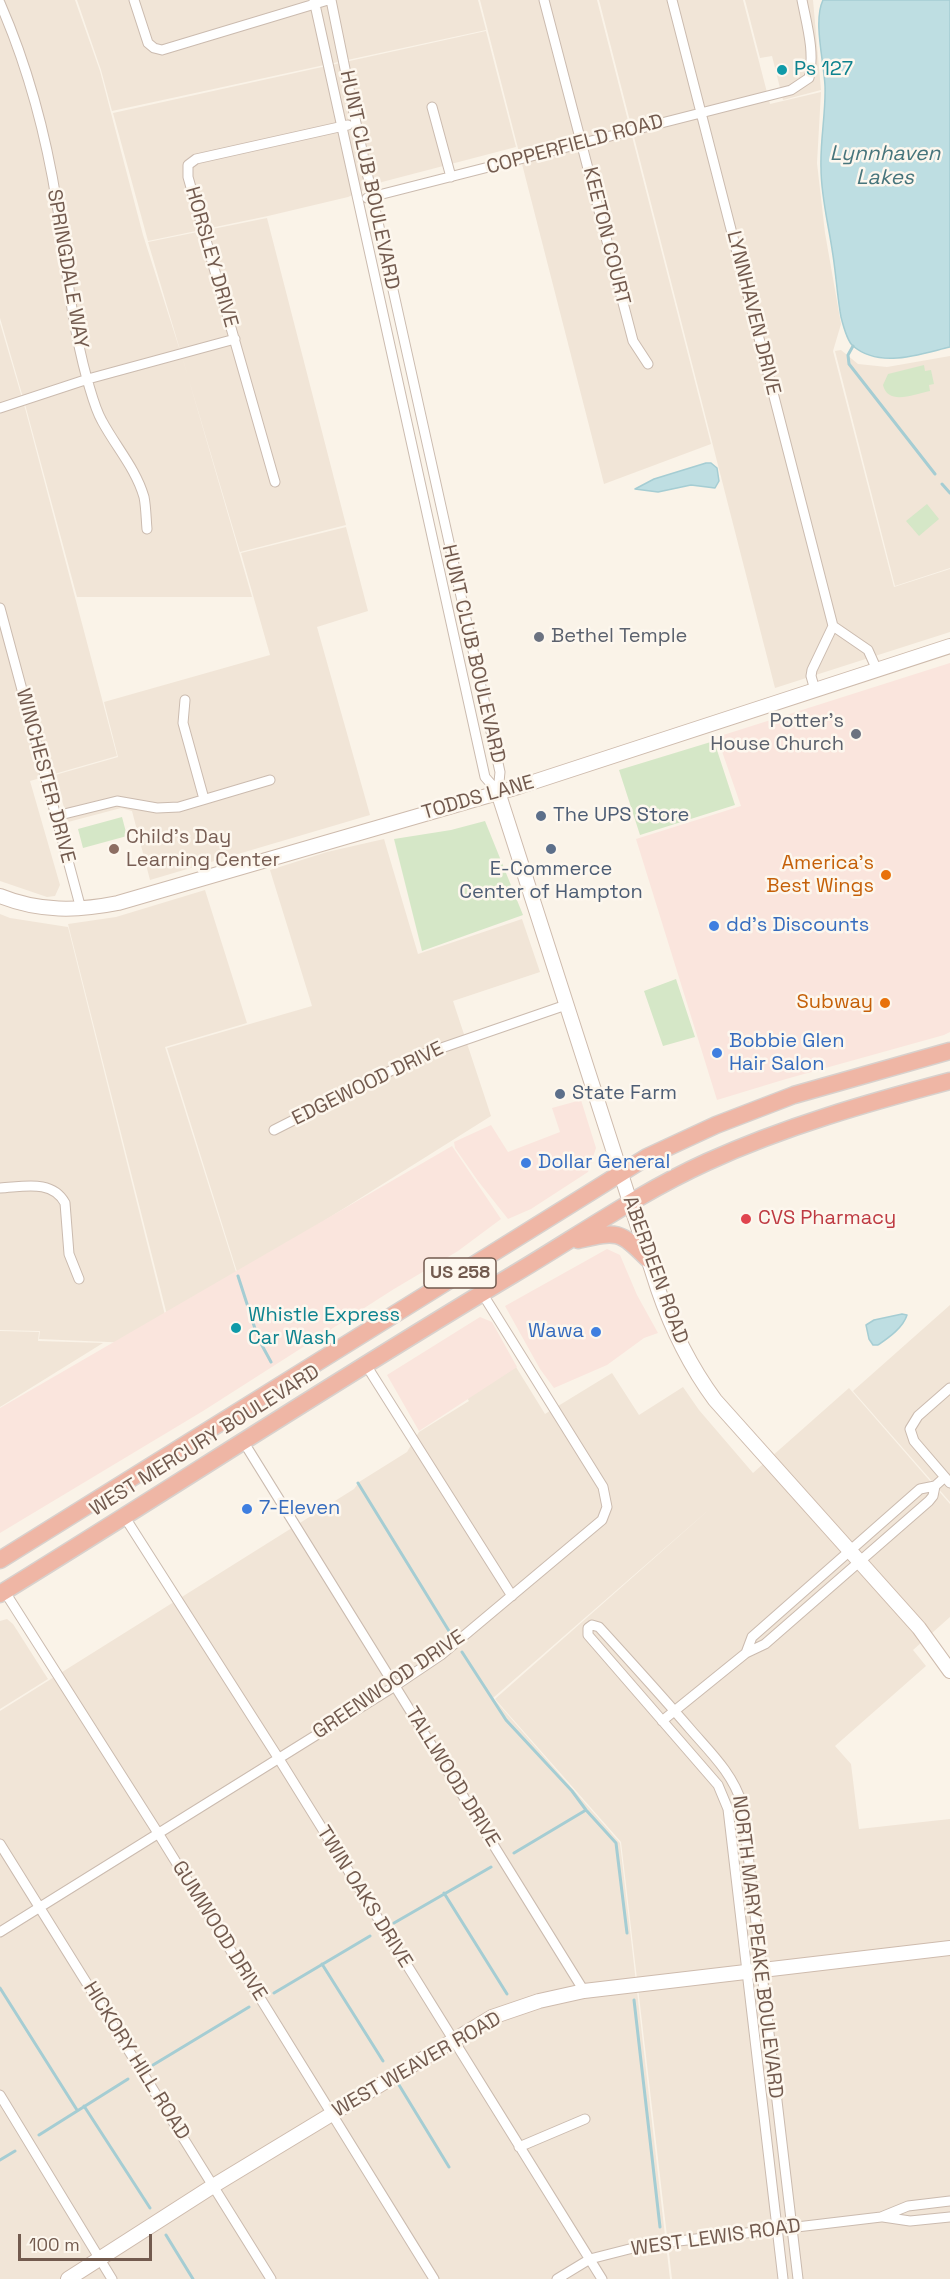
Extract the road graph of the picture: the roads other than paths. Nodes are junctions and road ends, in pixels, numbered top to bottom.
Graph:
1 (134, 0) edge
2 (330, 0) edge
3 (544, 0) edge
4 (672, 0) edge
5 (802, 0) edge
6 (314, 2) edge
7 (0, 3) edge
8 (432, 107) dead end
9 (701, 112) junction
10 (356, 123) junction
11 (343, 126) junction
12 (582, 143) junction
13 (451, 177) junction
14 (373, 197) junction
15 (359, 200) junction
16 (235, 339) junction
17 (648, 364) dead end
18 (88, 380) junction
19 (0, 408) edge
20 (275, 482) dead end
21 (147, 529) dead end
22 (0, 608) edge
23 (833, 626) junction
24 (950, 646) edge
25 (878, 670) junction
26 (815, 690) junction
27 (185, 700) dead end
28 (270, 780) dead end
29 (498, 792) junction
30 (204, 799) junction
31 (56, 816) junction
32 (0, 896) edge
33 (81, 909) junction
34 (566, 1005) junction
35 (950, 1051) edge
36 (950, 1081) edge
37 (274, 1130) dead end
38 (621, 1173) junction
39 (0, 1188) edge
40 (630, 1202) junction
41 (565, 1242) junction
42 (648, 1259) junction
43 (79, 1279) dead end
44 (482, 1293) junction
45 (366, 1365) junction
46 (950, 1388) edge
47 (243, 1441) junction
48 (948, 1480) edge
49 (935, 1486) junction
50 (124, 1516) junction
51 (848, 1550) junction
52 (0, 1560) edge
53 (860, 1563) junction
54 (1, 1590) edge
55 (512, 1596) junction
56 (746, 1653) junction
57 (950, 1671) edge
58 (395, 1686) junction
59 (675, 1711) junction
60 (662, 1721) junction
61 (279, 1759) junction
62 (158, 1833) junction
63 (0, 1844) edge
64 (40, 1907) junction
65 (0, 1932) edge
66 (950, 1948) edge
67 (754, 1972) junction
68 (584, 1990) junction
69 (452, 2040) junction
70 (0, 2095) edge
71 (332, 2114) junction
72 (585, 2119) dead end
73 (519, 2146) junction
74 (213, 2186) junction
75 (950, 2201) edge
76 (881, 2217) junction
77 (950, 2217) edge
78 (792, 2227) junction
79 (777, 2229) junction
80 (99, 2259) junction
81 (590, 2259) junction
82 (68, 2279) edge
83 (112, 2279) edge
84 (271, 2279) edge
85 (434, 2279) edge
86 (557, 2279) edge
87 (602, 2279) edge
88 (783, 2279) edge
89 (798, 2279) edge

1 - 6 street
2 - 6 street
2 - 10 street, HUNT CLUB BOULEVARD
3 - 12 street, KEETON COURT
4 - 9 street, LYNNHAVEN DRIVE
5 - 9 street, COPPERFIELD ROAD
6 - 11 street, HUNT CLUB BOULEVARD
7 - 18 street, SPRINGDALE WAY
8 - 13 street
9 - 12 street, COPPERFIELD ROAD
9 - 23 street, LYNNHAVEN DRIVE
10 - 11 street, HORSLEY DRIVE
10 - 14 street, HUNT CLUB BOULEVARD
11 - 15 street, HUNT CLUB BOULEVARD
11 - 16 street, HORSLEY DRIVE
12 - 13 street, COPPERFIELD ROAD
12 - 17 street, KEETON COURT
13 - 14 street, COPPERFIELD ROAD
14 - 15 street, COPPERFIELD ROAD
14 - 29 street, HUNT CLUB BOULEVARD
15 - 29 street, HUNT CLUB BOULEVARD
16 - 18 street
16 - 20 street, HORSLEY DRIVE
18 - 19 street
18 - 21 street, SPRINGDALE WAY
22 - 31 street, WINCHESTER DRIVE
23 - 25 street
23 - 26 street
24 - 25 main road, TODDS LANE
25 - 26 main road, TODDS LANE
26 - 29 main road, TODDS LANE
27 - 30 street
28 - 30 street
29 - 33 main road, TODDS LANE
29 - 34 main road, ABERDEEN ROAD
30 - 31 street
31 - 33 street, WINCHESTER DRIVE
32 - 33 main road, TODDS LANE
34 - 37 street, EDGEWOOD DRIVE
34 - 38 main road, ABERDEEN ROAD
35 - 38 highway, WEST MERCURY BOULEVARD / US 258
36 - 40 highway, WEST MERCURY BOULEVARD / US 258
38 - 40 main road, ABERDEEN ROAD
38 - 52 highway, WEST MERCURY BOULEVARD / US 258
39 - 43 street
40 - 41 highway, WEST MERCURY BOULEVARD / US 258
40 - 42 main road, ABERDEEN ROAD
41 - 42 highway
41 - 44 highway, WEST MERCURY BOULEVARD / US 258
42 - 51 main road, ABERDEEN ROAD
44 - 45 highway, WEST MERCURY BOULEVARD / US 258
44 - 55 street, GREENWOOD DRIVE
45 - 47 highway, WEST MERCURY BOULEVARD / US 258
45 - 55 street
46 - 48 street
47 - 50 highway, WEST MERCURY BOULEVARD / US 258
47 - 58 street, TALLWOOD DRIVE
48 - 49 street
49 - 51 street
49 - 53 street
50 - 54 highway, WEST MERCURY BOULEVARD / US 258
50 - 61 street, TWIN OAKS DRIVE
51 - 53 main road, ABERDEEN ROAD
51 - 56 street
53 - 56 street
53 - 57 main road, ABERDEEN ROAD
54 - 62 street, GUMWOOD DRIVE
55 - 58 street, GREENWOOD DRIVE
56 - 59 street
58 - 61 street, GREENWOOD DRIVE
58 - 68 street, TALLWOOD DRIVE
59 - 60 street
59 - 60 street, NORTH MARY PEAKE BOULEVARD
59 - 67 street, NORTH MARY PEAKE BOULEVARD
60 - 67 street, NORTH MARY PEAKE BOULEVARD
61 - 62 street, GREENWOOD DRIVE
61 - 69 street, TWIN OAKS DRIVE
62 - 64 street, GREENWOOD DRIVE
62 - 71 street, GUMWOOD DRIVE
63 - 64 street, HICKORY HILL ROAD
64 - 65 street, GREENWOOD DRIVE
64 - 74 street, HICKORY HILL ROAD
66 - 67 main road, WEST WEAVER ROAD
67 - 68 main road, WEST WEAVER ROAD
67 - 78 street, NORTH MARY PEAKE BOULEVARD
67 - 79 street, NORTH MARY PEAKE BOULEVARD
68 - 69 main road, WEST WEAVER ROAD
69 - 71 main road, WEST WEAVER ROAD
69 - 73 street, TWIN OAKS DRIVE
70 - 80 street
71 - 74 main road, WEST WEAVER ROAD
71 - 85 street, GUMWOOD DRIVE
72 - 73 street
73 - 81 street, TWIN OAKS DRIVE
74 - 80 main road, WEST WEAVER ROAD
74 - 84 street, HICKORY HILL ROAD
75 - 76 street, WEST LEWIS ROAD
76 - 77 street, WEST LEWIS ROAD
76 - 78 street, WEST LEWIS ROAD
78 - 79 street, WEST LEWIS ROAD
78 - 89 street, NORTH MARY PEAKE BOULEVARD
79 - 81 street, WEST LEWIS ROAD
79 - 88 street, NORTH MARY PEAKE BOULEVARD
80 - 82 main road, WEST WEAVER ROAD
80 - 83 street
81 - 86 street, WEST LEWIS ROAD
81 - 87 street, TWIN OAKS DRIVE

